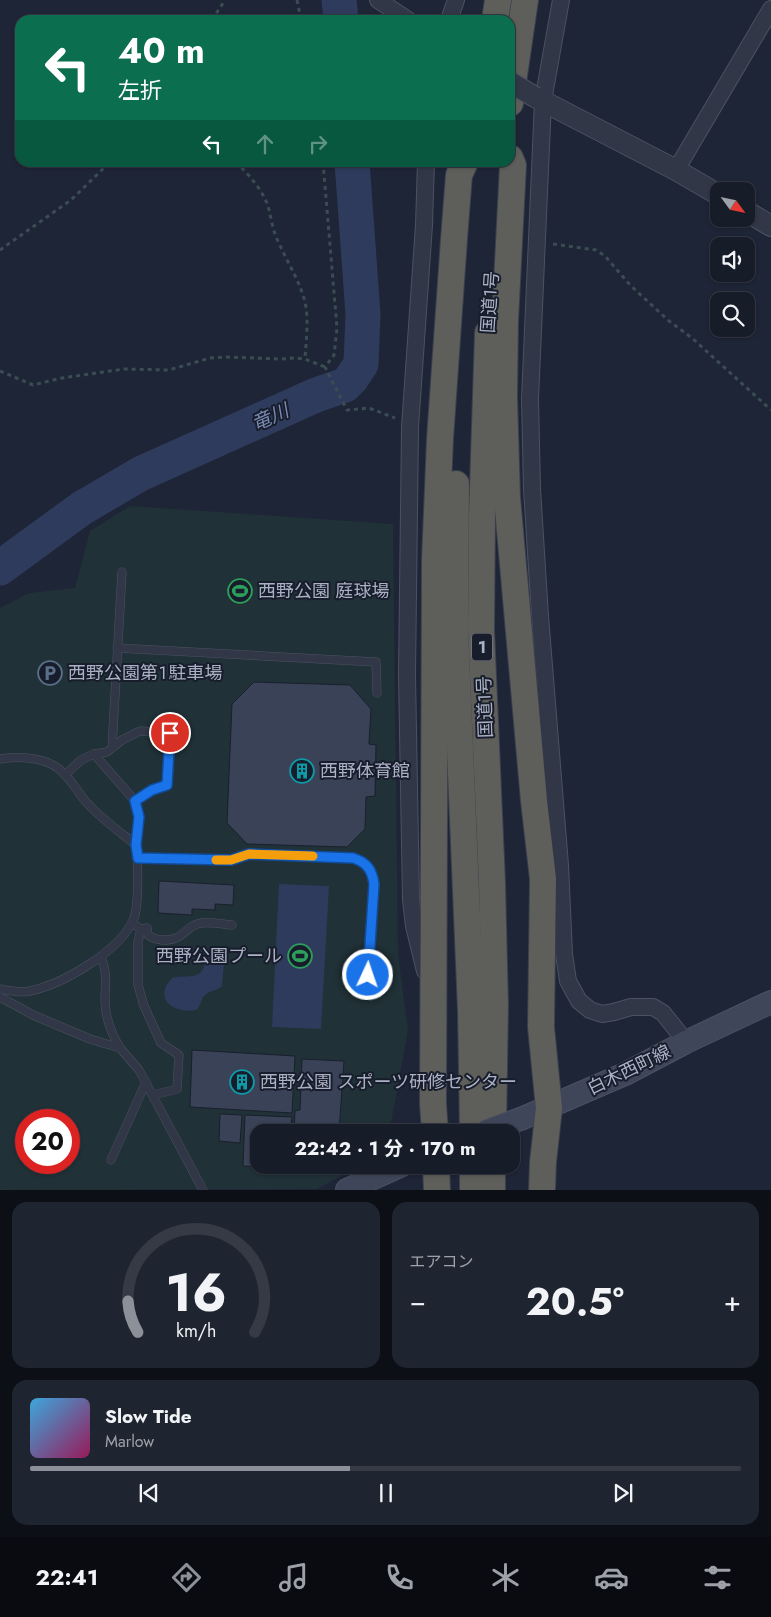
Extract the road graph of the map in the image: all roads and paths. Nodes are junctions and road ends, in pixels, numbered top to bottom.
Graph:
1 (226, 0) edge
2 (298, 0) edge
3 (456, 0) edge
4 (498, 0) edge
5 (525, 0) edge
6 (561, 0) edge
7 (381, 2) edge
8 (771, 9) edge
9 (216, 15) edge
10 (300, 15) edge
11 (400, 15) edge
12 (451, 15) edge
13 (496, 15) edge
14 (515, 69) edge
15 (515, 85) edge
16 (539, 99) junction
17 (105, 167) edge
18 (240, 167) edge
19 (323, 167) edge
20 (426, 167) edge
21 (463, 167) edge
22 (475, 167) edge
23 (503, 167) edge
24 (513, 167) edge
25 (676, 170) junction
26 (710, 190) edge
27 (755, 216) edge
28 (771, 226) edge
29 (537, 242) junction
30 (0, 250) edge
31 (305, 359) junction
32 (326, 368) junction
33 (0, 371) edge
34 (332, 378) dead end
35 (345, 405) junction
36 (771, 410) edge
37 (410, 427) junction
38 (122, 572) dead end
39 (117, 648) junction
40 (377, 693) dead end
41 (112, 748) junction
42 (94, 754) junction
43 (0, 759) edge
44 (65, 775) junction
45 (135, 801) junction
46 (136, 845) junction
47 (138, 858) junction
48 (132, 923) junction
49 (232, 925) dead end
50 (141, 928) junction
51 (101, 957) junction
52 (434, 988) junction
53 (0, 989) edge
54 (367, 993) dead end
55 (0, 997) edge
56 (771, 1002) edge
57 (686, 1042) junction
58 (120, 1048) junction
59 (146, 1082) junction
60 (153, 1095) junction
61 (550, 1108) junction
62 (434, 1124) edge
63 (473, 1124) edge
64 (493, 1124) edge
65 (507, 1124) edge
66 (111, 1160) dead end
67 (382, 1174) edge
68 (436, 1174) edge
69 (473, 1174) edge
70 (492, 1174) edge
71 (203, 1190) edge
72 (346, 1190) edge
73 (437, 1190) edge
74 (473, 1190) edge
75 (492, 1190) edge
76 (542, 1190) edge

1 - 9 path
2 - 10 path
3 - 12 street
4 - 13 highway
5 - 14 highway
6 - 16 street
7 - 11 street
8 - 25 street
15 - 16 street, bridge
16 - 25 street
16 - 29 street
17 - 30 path
18 - 31 path
19 - 32 path
20 - 37 street
21 - 52 highway
22 - 63 highway, 国道1号 / 1
23 - 64 highway, 国道1号 / 1
24 - 61 highway
25 - 26 street
27 - 28 street
29 - 36 path
29 - 57 street
31 - 32 path
31 - 33 path
32 - 35 path
34 - 35 path
35 - 37 path
37 - 52 street
38 - 39 lane
39 - 40 lane
39 - 41 lane
41 - 42 lane
41 - 45 lane
42 - 44 lane
42 - 45 lane
43 - 44 lane
44 - 46 lane
45 - 46 lane
46 - 47 lane
47 - 48 lane
47 - 54 lane
48 - 50 lane
48 - 51 lane
49 - 50 lane
50 - 60 lane
51 - 53 lane
51 - 58 lane
52 - 62 highway
55 - 58 lane
56 - 57 main road, 白木西町線
57 - 61 main road, 白木西町線
58 - 59 lane
59 - 60 lane
59 - 66 lane
60 - 71 lane
61 - 65 main road, 白木西町線, bridge
61 - 76 highway
67 - 72 main road
68 - 73 highway
69 - 74 highway
70 - 75 highway

